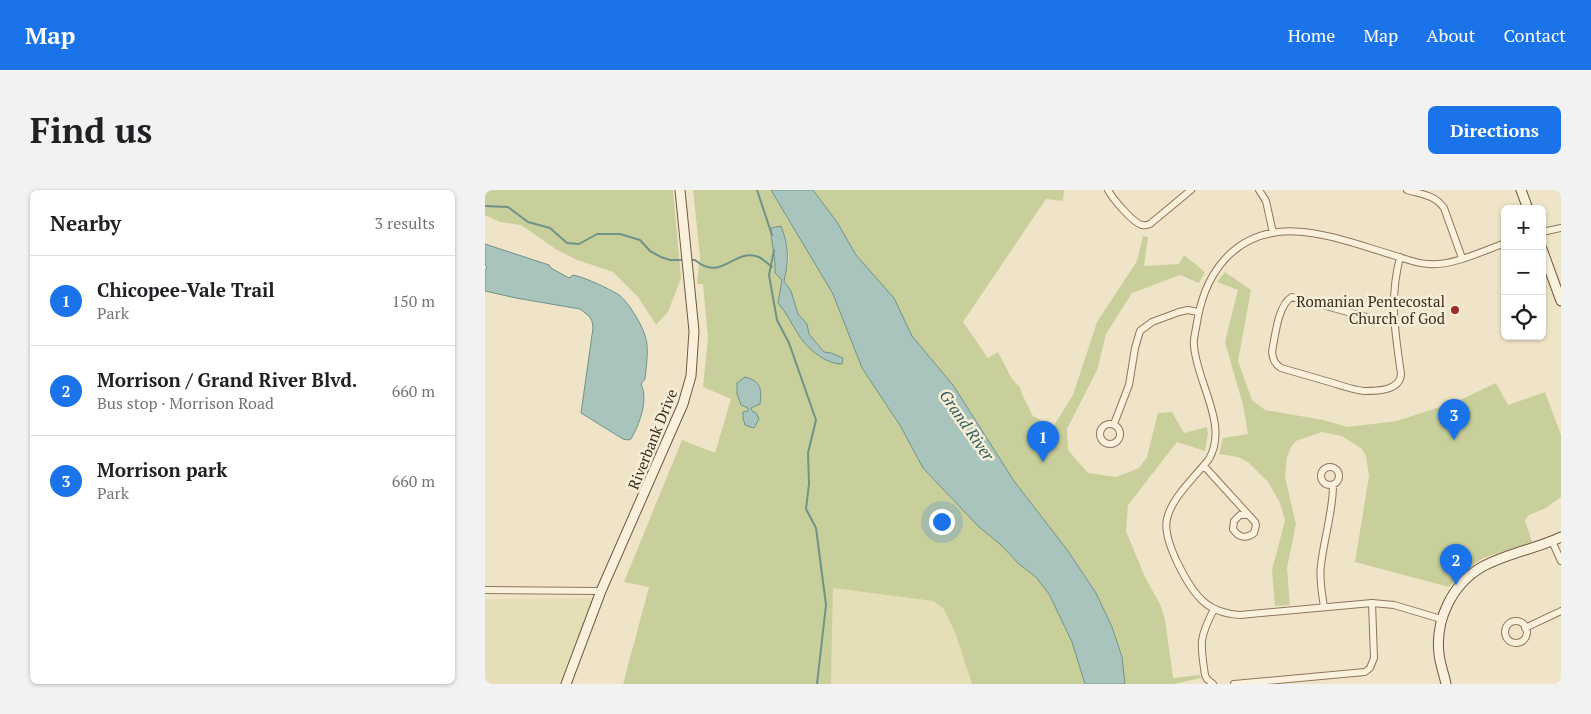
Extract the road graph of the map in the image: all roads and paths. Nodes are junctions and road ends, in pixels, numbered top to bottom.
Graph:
1 (680, 190) edge
2 (1108, 190) edge
3 (1191, 190) edge
4 (1259, 190) edge
5 (1407, 190) edge
6 (1521, 190) edge
7 (1527, 205) edge
8 (1561, 228) edge
9 (1546, 231) edge
10 (1273, 233) junction
11 (1501, 244) edge
12 (1542, 250) edge
13 (1400, 257) junction
14 (1462, 258) junction
15 (1561, 301) edge
16 (1198, 312) junction
17 (1394, 319) junction
18 (1114, 424) dead end
19 (1204, 466) junction
20 (1333, 485) dead end
21 (1248, 515) dead end
22 (1561, 537) edge
23 (1552, 541) junction
24 (1561, 561) edge
25 (485, 590) edge
26 (601, 591) junction
27 (1372, 603) junction
28 (1323, 607) junction
29 (1214, 609) junction
30 (1561, 611) edge
31 (1441, 619) junction
32 (1525, 628) dead end
33 (566, 684) edge
34 (1213, 684) edge
35 (1234, 684) edge
36 (1446, 684) edge

1 - 26 street, Riverbank Drive
2 - 3 street
4 - 10 street
5 - 14 street
6 - 7 street
8 - 9 street
10 - 13 street
10 - 16 street
11 - 14 street
12 - 15 street
13 - 14 street
13 - 17 street
16 - 18 street
16 - 19 street
17 - 17 street
19 - 21 street
19 - 29 street
20 - 28 street
22 - 23 street
23 - 24 street
23 - 31 street
25 - 26 street
26 - 33 street, Riverbank Drive
27 - 28 street
27 - 31 street
27 - 35 street
28 - 29 street
29 - 34 street
30 - 32 street
31 - 36 street

